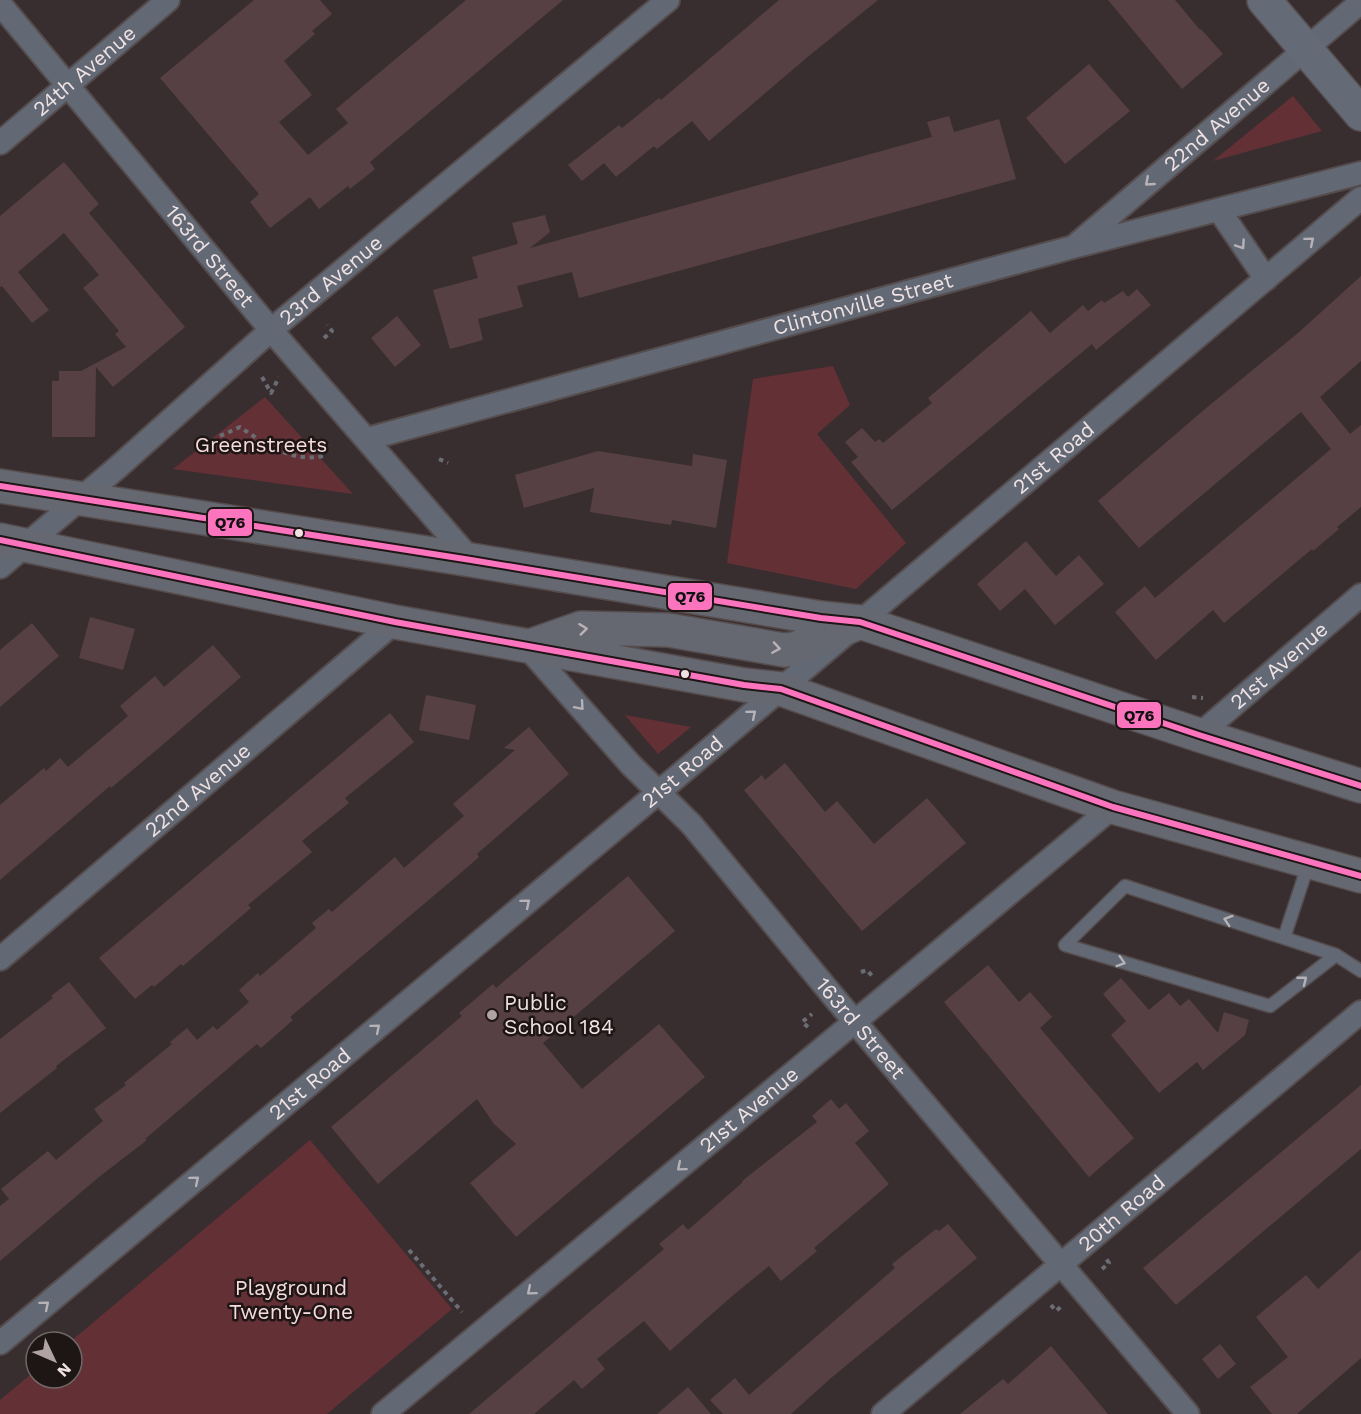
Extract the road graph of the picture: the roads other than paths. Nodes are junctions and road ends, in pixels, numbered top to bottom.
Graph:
1 (168, 0) edge
2 (668, 0) edge
3 (1264, 0) edge
4 (1361, 2) edge
5 (0, 4) edge
6 (1305, 48) junction
7 (68, 84) junction
8 (1361, 114) edge
9 (0, 143) edge
10 (1361, 173) edge
11 (1361, 198) edge
12 (1219, 210) junction
13 (1073, 247) junction
14 (1266, 279) junction
15 (271, 330) junction
16 (366, 439) junction
17 (0, 486) edge
18 (80, 499) junction
19 (13, 542) edge
20 (471, 560) junction
21 (0, 567) edge
22 (1361, 595) edge
23 (395, 622) junction
24 (860, 622) junction
25 (527, 646) junction
26 (782, 688) junction
27 (1199, 735) junction
28 (1361, 786) edge
29 (659, 792) junction
30 (1113, 807) junction
31 (1309, 862) junction
32 (1361, 876) edge
33 (1284, 938) junction
34 (1336, 955) junction
35 (0, 959) edge
36 (1361, 971) edge
37 (1361, 1012) edge
38 (856, 1023) junction
39 (1060, 1264) junction
40 (0, 1343) edge
41 (383, 1414) edge
42 (883, 1414) edge
43 (1188, 1414) edge

1 - 7 street, 24th Avenue
2 - 15 street, 23rd Avenue
3 - 6 street
4 - 6 street, 22nd Avenue
5 - 7 street, 163rd Street
6 - 8 street
6 -> 13 street, 22nd Avenue
7 - 9 street, 24th Avenue
7 - 15 street, 163rd Street
10 - 12 street, Clintonville Street
14 -> 11 street, 21st Road
12 - 13 street, Clintonville Street
12 -> 14 street
13 - 16 street, Clintonville Street
14 - 24 street, 21st Road
15 - 16 street, 163rd Street
15 - 18 street, 23rd Avenue
16 - 20 street, 163rd Street
17 - 18 main road
18 - 19 street, 23rd Avenue
18 - 20 main road
19 - 21 street, 23rd Avenue
19 - 23 main road
20 - 24 main road
22 - 27 street, 21st Avenue
23 - 25 main road
23 - 35 street, 22nd Avenue
25 -> 24 main road
24 - 26 street, 21st Road
24 - 27 main road
25 - 26 main road
25 -> 29 street, 163rd Street
29 -> 26 street, 21st Road
26 - 30 main road
27 - 28 main road
29 - 38 street, 163rd Street
40 -> 29 street, 21st Road
30 - 31 main road
30 - 38 street, 21st Avenue
31 - 32 main road
31 - 33 lane
33 - 34 lane
33 -> 34 lane
34 - 36 lane
37 - 39 street, 20th Road
38 - 39 street, 163rd Street
38 -> 41 street, 21st Avenue
39 - 42 street, 20th Road
39 - 43 street, 163rd Street

